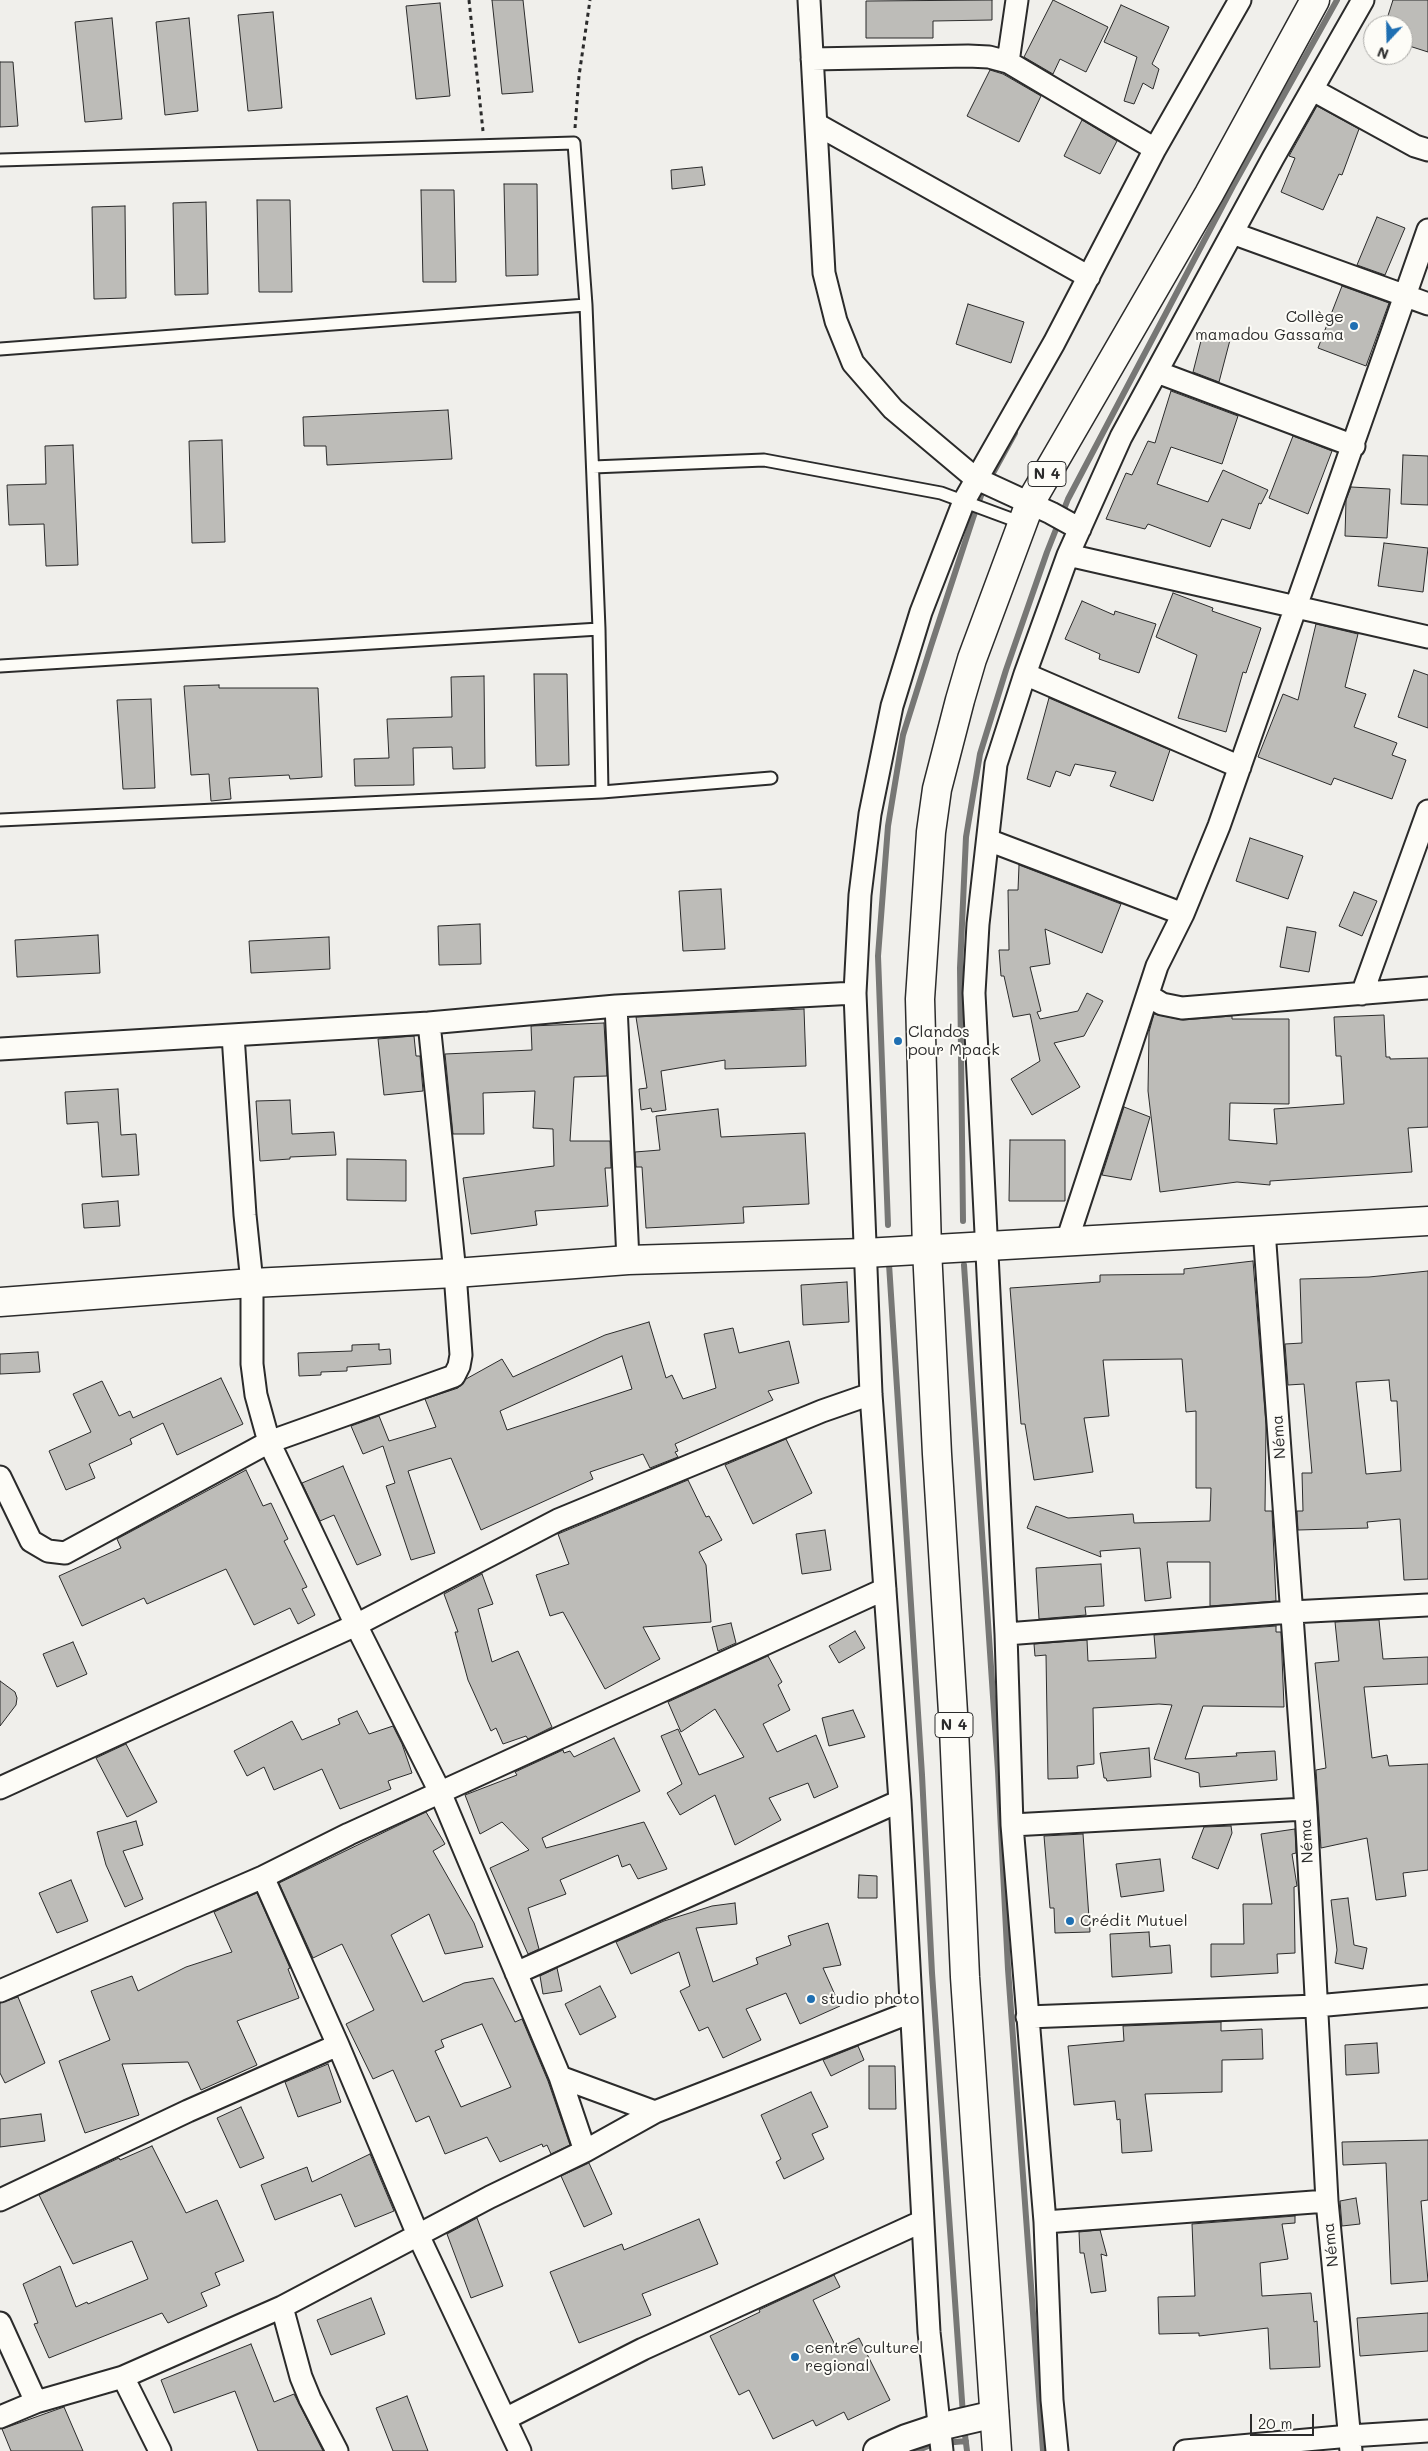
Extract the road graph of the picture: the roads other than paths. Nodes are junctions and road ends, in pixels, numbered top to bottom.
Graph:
1 (809, 0) edge
2 (1017, 0) edge
3 (1240, 0) edge
4 (1315, 0) edge
5 (1363, 0) edge
6 (812, 59) junction
7 (1008, 62) junction
8 (1313, 90) junction
9 (816, 124) junction
10 (1156, 149) junction
11 (1428, 150) edge
12 (0, 160) edge
13 (1428, 230) edge
14 (1232, 232) junction
15 (1089, 277) junction
16 (1406, 298) junction
17 (1428, 304) edge
18 (586, 305) junction
19 (0, 349) edge
20 (1157, 372) junction
21 (1354, 446) junction
22 (593, 466) junction
23 (975, 478) junction
24 (964, 501) junction
25 (1026, 513) junction
26 (1080, 529) junction
27 (1068, 555) junction
28 (1296, 606) junction
29 (599, 629) junction
30 (1428, 636) edge
31 (0, 666) edge
32 (1025, 674) junction
33 (1240, 767) junction
34 (771, 778) dead end
35 (602, 792) junction
36 (1428, 811) edge
37 (0, 820) edge
38 (988, 840) junction
39 (1424, 840) edge
40 (1183, 914) junction
41 (1428, 988) edge
42 (855, 993) junction
43 (1362, 994) junction
44 (1149, 996) junction
45 (616, 1006) junction
46 (429, 1023) junction
47 (234, 1035) junction
48 (0, 1049) edge
49 (1428, 1221) edge
50 (1264, 1230) junction
51 (1067, 1241) junction
52 (987, 1246) junction
53 (926, 1249) junction
54 (865, 1253) junction
55 (628, 1260) junction
56 (455, 1273) junction
57 (252, 1282) junction
58 (0, 1302) edge
59 (872, 1394) junction
60 (269, 1442) junction
61 (0, 1477) edge
62 (885, 1589) junction
63 (1428, 1605) edge
64 (1291, 1612) junction
65 (356, 1625) junction
66 (1006, 1634) junction
67 (0, 1788) edge
68 (440, 1792) junction
69 (900, 1801) junction
70 (1306, 1810) junction
71 (1012, 1824) junction
72 (263, 1877) junction
73 (516, 1973) junction
74 (0, 1991) edge
75 (1428, 1996) edge
76 (1316, 2006) junction
77 (911, 2012) junction
78 (1027, 2018) junction
79 (338, 2045) junction
80 (560, 2077) junction
81 (655, 2112) junction
82 (585, 2151) junction
83 (0, 2200) edge
84 (1327, 2201) junction
85 (923, 2222) junction
86 (1045, 2222) junction
87 (418, 2235) junction
88 (282, 2307) junction
89 (0, 2323) edge
90 (123, 2376) junction
91 (36, 2402) junction
92 (995, 2414) junction
93 (0, 2417) edge
94 (505, 2419) junction
95 (1428, 2431) edge
96 (946, 2434) edge
97 (1350, 2443) edge
98 (160, 2451) edge
99 (338, 2451) edge
100 (520, 2451) edge
101 (877, 2451) edge
102 (997, 2451) edge
103 (1057, 2451) edge
104 (1185, 2451) edge

1 - 6 street
2 - 7 street
3 - 10 street
4 - 25 main road, N 4
5 - 8 street
6 - 7 street
6 - 9 street
7 - 10 street
8 - 11 street
8 - 14 street
9 - 15 street
9 - 23 street
10 - 15 street
12 - 18 lane
13 - 16 street
14 - 16 street
14 - 20 street
15 - 23 street
16 - 17 street
16 - 21 street
18 - 19 lane
18 - 22 lane
20 - 21 street
20 - 26 street
21 - 28 street
22 - 24 lane
22 - 29 lane
23 - 24 street
23 - 25 street
24 - 25 lane
24 - 42 street
25 - 26 street
25 - 53 main road, N 4
26 - 27 street
27 - 28 street
27 - 32 street
28 - 30 street
28 - 33 street
29 - 31 lane
29 - 35 lane
32 - 33 street
32 - 38 street
33 - 40 street
34 - 35 lane
35 - 37 lane
36 - 39 street
38 - 40 street
38 - 52 street
39 - 43 street
40 - 44 street
41 - 43 street
42 - 45 street
42 - 54 street
43 - 44 street
44 - 51 street
45 - 46 street
45 - 55 street
46 - 47 street
46 - 56 street
47 - 48 street
47 - 57 street
49 - 50 main road
50 - 51 main road
50 - 64 street, Néma
51 - 52 main road
52 - 53 main road
52 - 66 street
53 - 54 main road
53 - 92 main road, N 4
54 - 55 main road
54 - 59 street
55 - 56 main road
56 - 57 main road
56 - 60 street
57 - 58 main road
57 - 60 street
59 - 62 street
59 - 65 street
60 - 61 street
60 - 65 street
62 - 68 street
62 - 69 street
63 - 64 street
64 - 66 street
64 - 70 street, Néma
65 - 67 street
65 - 68 street
66 - 71 street
68 - 72 street
68 - 73 street
69 - 73 street
69 - 77 street
70 - 71 street
70 - 76 street, Néma
71 - 78 street
72 - 74 street
72 - 79 street
73 - 80 street
75 - 76 street
76 - 78 street
76 - 84 street, Néma
77 - 81 street
77 - 85 street
78 - 86 street
79 - 83 street
79 - 87 street
80 - 81 street
80 - 82 street
81 - 82 street
82 - 87 street
84 - 86 street
84 - 97 street, Néma
85 - 94 street
85 - 96 street
86 - 103 street
87 - 88 street
87 - 94 street
88 - 90 street
88 - 99 street
89 - 91 street
90 - 91 street
90 - 98 street
91 - 93 street
92 - 96 street
92 - 102 main road, N 4
94 - 100 street
95 - 97 street
96 - 101 street
97 - 104 street

